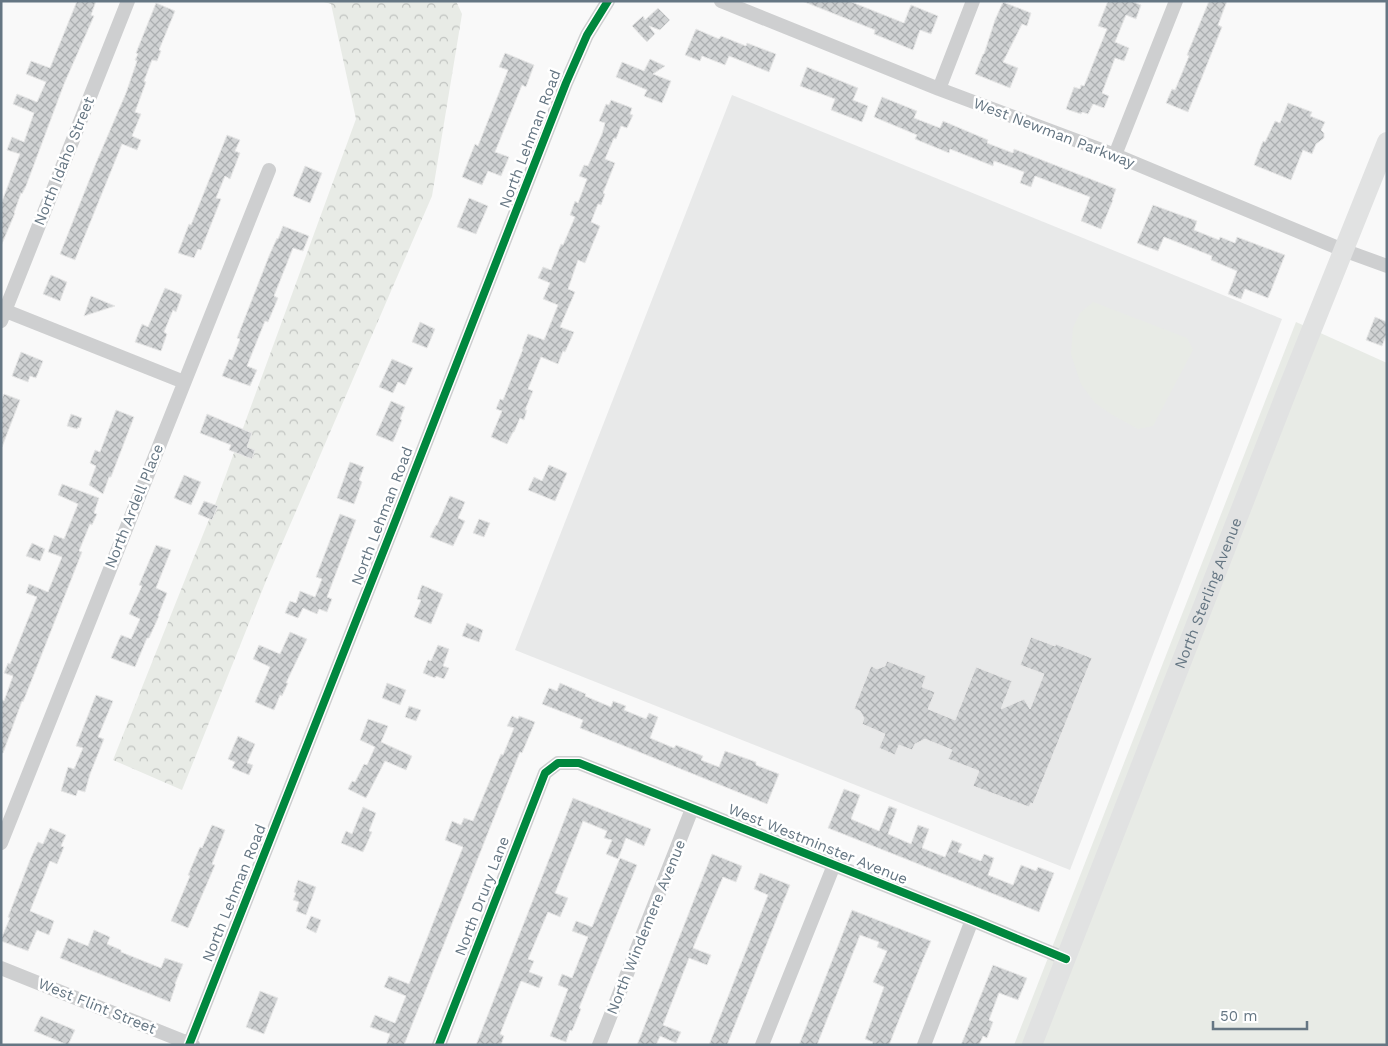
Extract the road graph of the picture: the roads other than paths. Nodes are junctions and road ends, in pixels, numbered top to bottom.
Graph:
1 (128, 1) edge
2 (608, 1) edge
3 (721, 1) edge
4 (973, 1) edge
5 (1176, 1) edge
6 (939, 89) junction
7 (1387, 142) edge
8 (1115, 156) junction
9 (269, 170) dead end
10 (1343, 250) junction
11 (1387, 266) edge
12 (3, 314) edge
13 (184, 382) junction
14 (558, 763) joint
15 (692, 809) junction
16 (1, 843) edge
17 (834, 865) junction
18 (972, 920) junction
19 (1066, 959) junction
20 (1, 968) edge
21 (191, 1044) edge
22 (438, 1045) edge
23 (599, 1045) edge
24 (762, 1045) edge
25 (924, 1045) edge
26 (1032, 1045) edge

1 - 12 street, North Idaho Street
2 - 21 street, North Lehman Road
3 - 6 street, West Newman Parkway
4 - 6 street
5 - 8 street
6 - 8 street, West Newman Parkway
7 - 10 main road, North Sterling Avenue
8 - 10 street, West Newman Parkway
9 - 13 street, North Ardell Place
10 - 11 street, West Newman Parkway
10 - 19 main road, North Sterling Avenue
12 - 13 street
13 - 16 street, North Ardell Place
14 - 15 street, West Westminster Avenue
14 - 22 street, North Drury Lane
15 - 17 street, West Westminster Avenue
15 - 23 street, North Windemere Avenue
17 - 18 street, West Westminster Avenue
17 - 24 street
18 - 19 street, West Westminster Avenue
18 - 25 street
19 - 26 main road, North Sterling Avenue
20 - 21 street, West Flint Street

